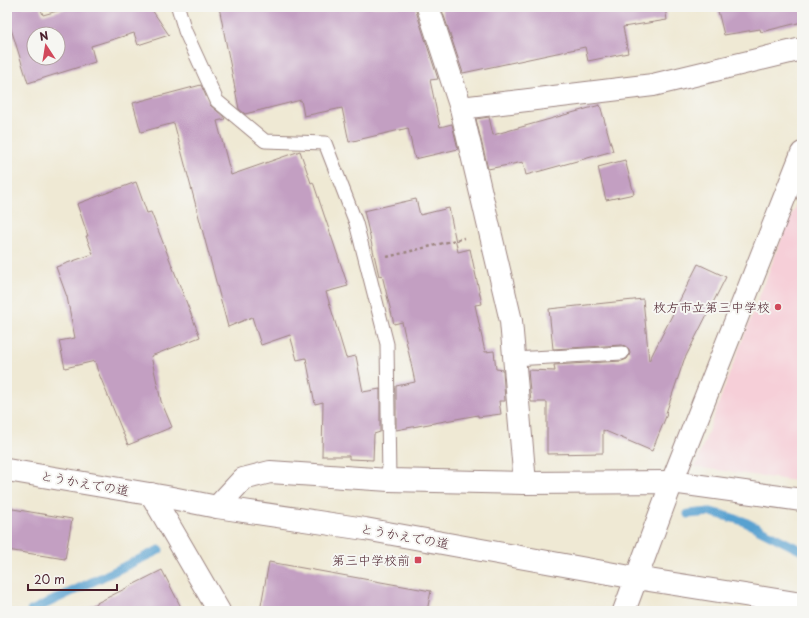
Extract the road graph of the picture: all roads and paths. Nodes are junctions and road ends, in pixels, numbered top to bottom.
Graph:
1 (178, 7) edge
2 (428, 7) edge
3 (802, 49) edge
4 (461, 108) junction
5 (802, 153) edge
6 (490, 232) junction
7 (366, 262) junction
8 (622, 353) dead end
9 (514, 359) junction
10 (7, 470) edge
11 (389, 480) junction
12 (672, 482) junction
13 (525, 483) junction
14 (151, 494) junction
15 (802, 500) edge
16 (217, 507) junction
17 (636, 578) junction
18 (802, 604) edge
19 (219, 611) edge
20 (624, 611) edge

1 - 7 lane
2 - 4 street
3 - 4 street
4 - 6 street
5 - 12 street
6 - 7 path
6 - 9 street
7 - 11 lane
8 - 9 lane
9 - 13 street
10 - 14 street, とうかえでの道
11 - 13 street
11 - 16 street
12 - 13 street
12 - 15 street
12 - 17 street
14 - 16 street, とうかえでの道
14 - 19 street
16 - 17 street, とうかえでの道
17 - 18 street, とうかえでの道
17 - 20 street

